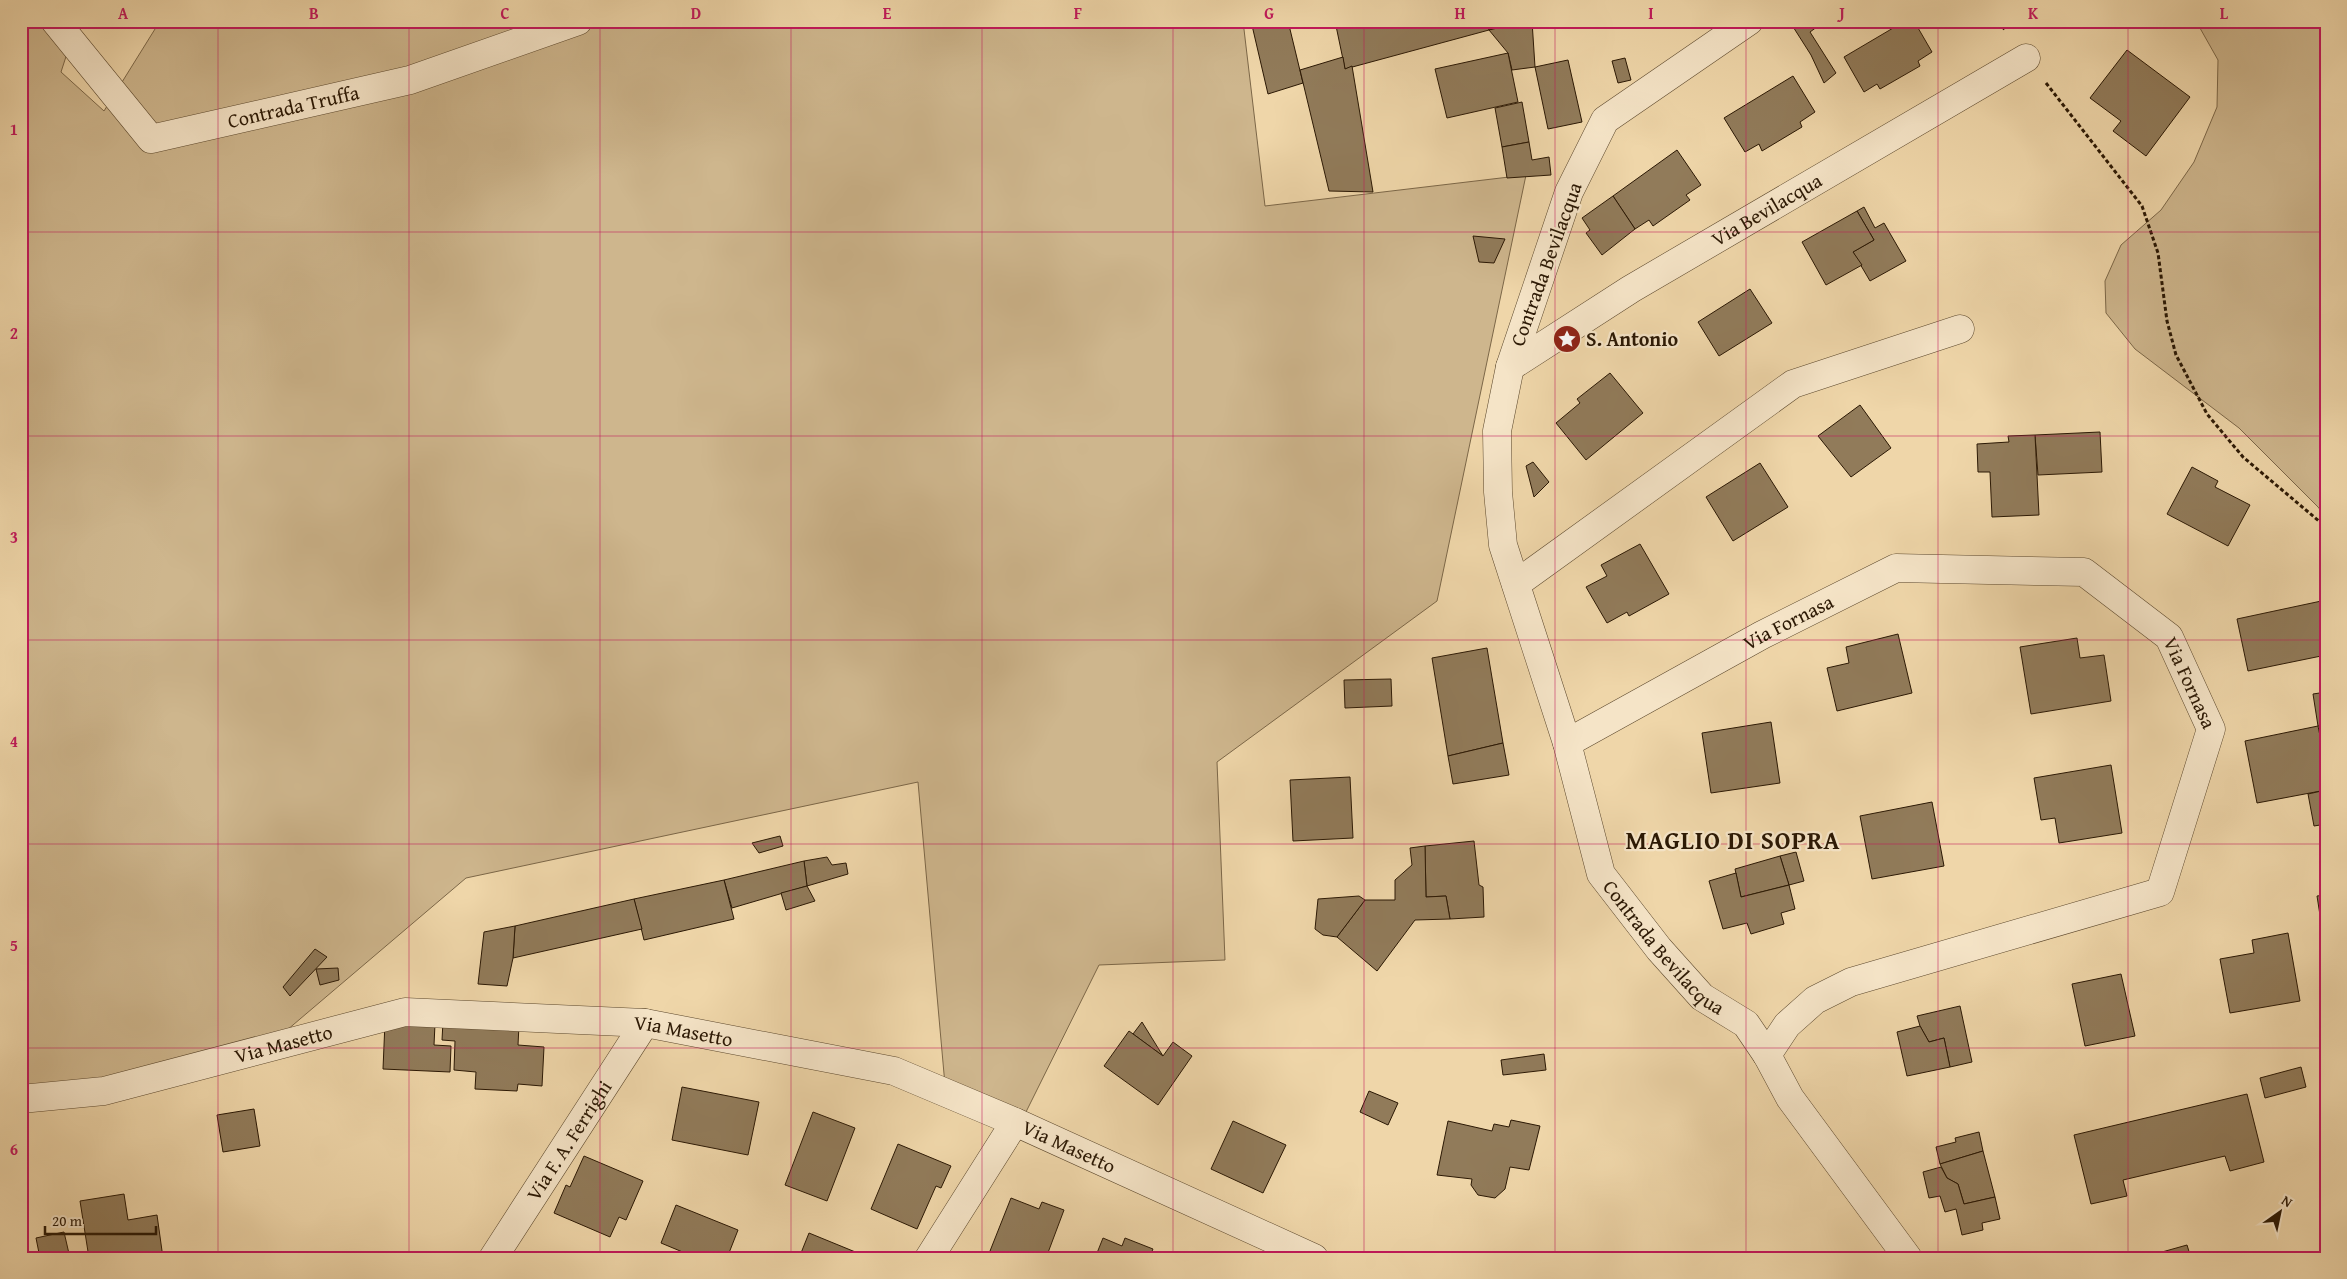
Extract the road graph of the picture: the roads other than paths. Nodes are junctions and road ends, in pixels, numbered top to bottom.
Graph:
1 (55, 21) edge
2 (578, 21) edge
3 (1749, 21) edge
4 (2026, 58) road end
5 (1960, 329) dead end
6 (1510, 367) junction
7 (1516, 584) junction
8 (1566, 743) junction
9 (646, 1023) junction
10 (1767, 1055) junction
11 (21, 1099) edge
12 (1015, 1122) junction
13 (493, 1258) edge
14 (929, 1258) edge
15 (1314, 1258) edge
16 (1908, 1258) edge

1 - 2 street, Contrada Truffa
3 - 6 street, Contrada Bevilacqua
4 - 6 street, Via Bevilacqua
5 - 7 street
6 - 7 street, Contrada Bevilacqua
7 - 8 street, Contrada Bevilacqua
8 - 10 street, Contrada Bevilacqua
8 - 10 street, Via Fornasa
9 - 11 street, Via Masetto
9 - 12 street, Via Masetto
9 - 13 street, Via F. A. Ferrighi
10 - 16 street, Contrada Bevilacqua
12 - 14 street
12 - 15 street, Via Masetto

